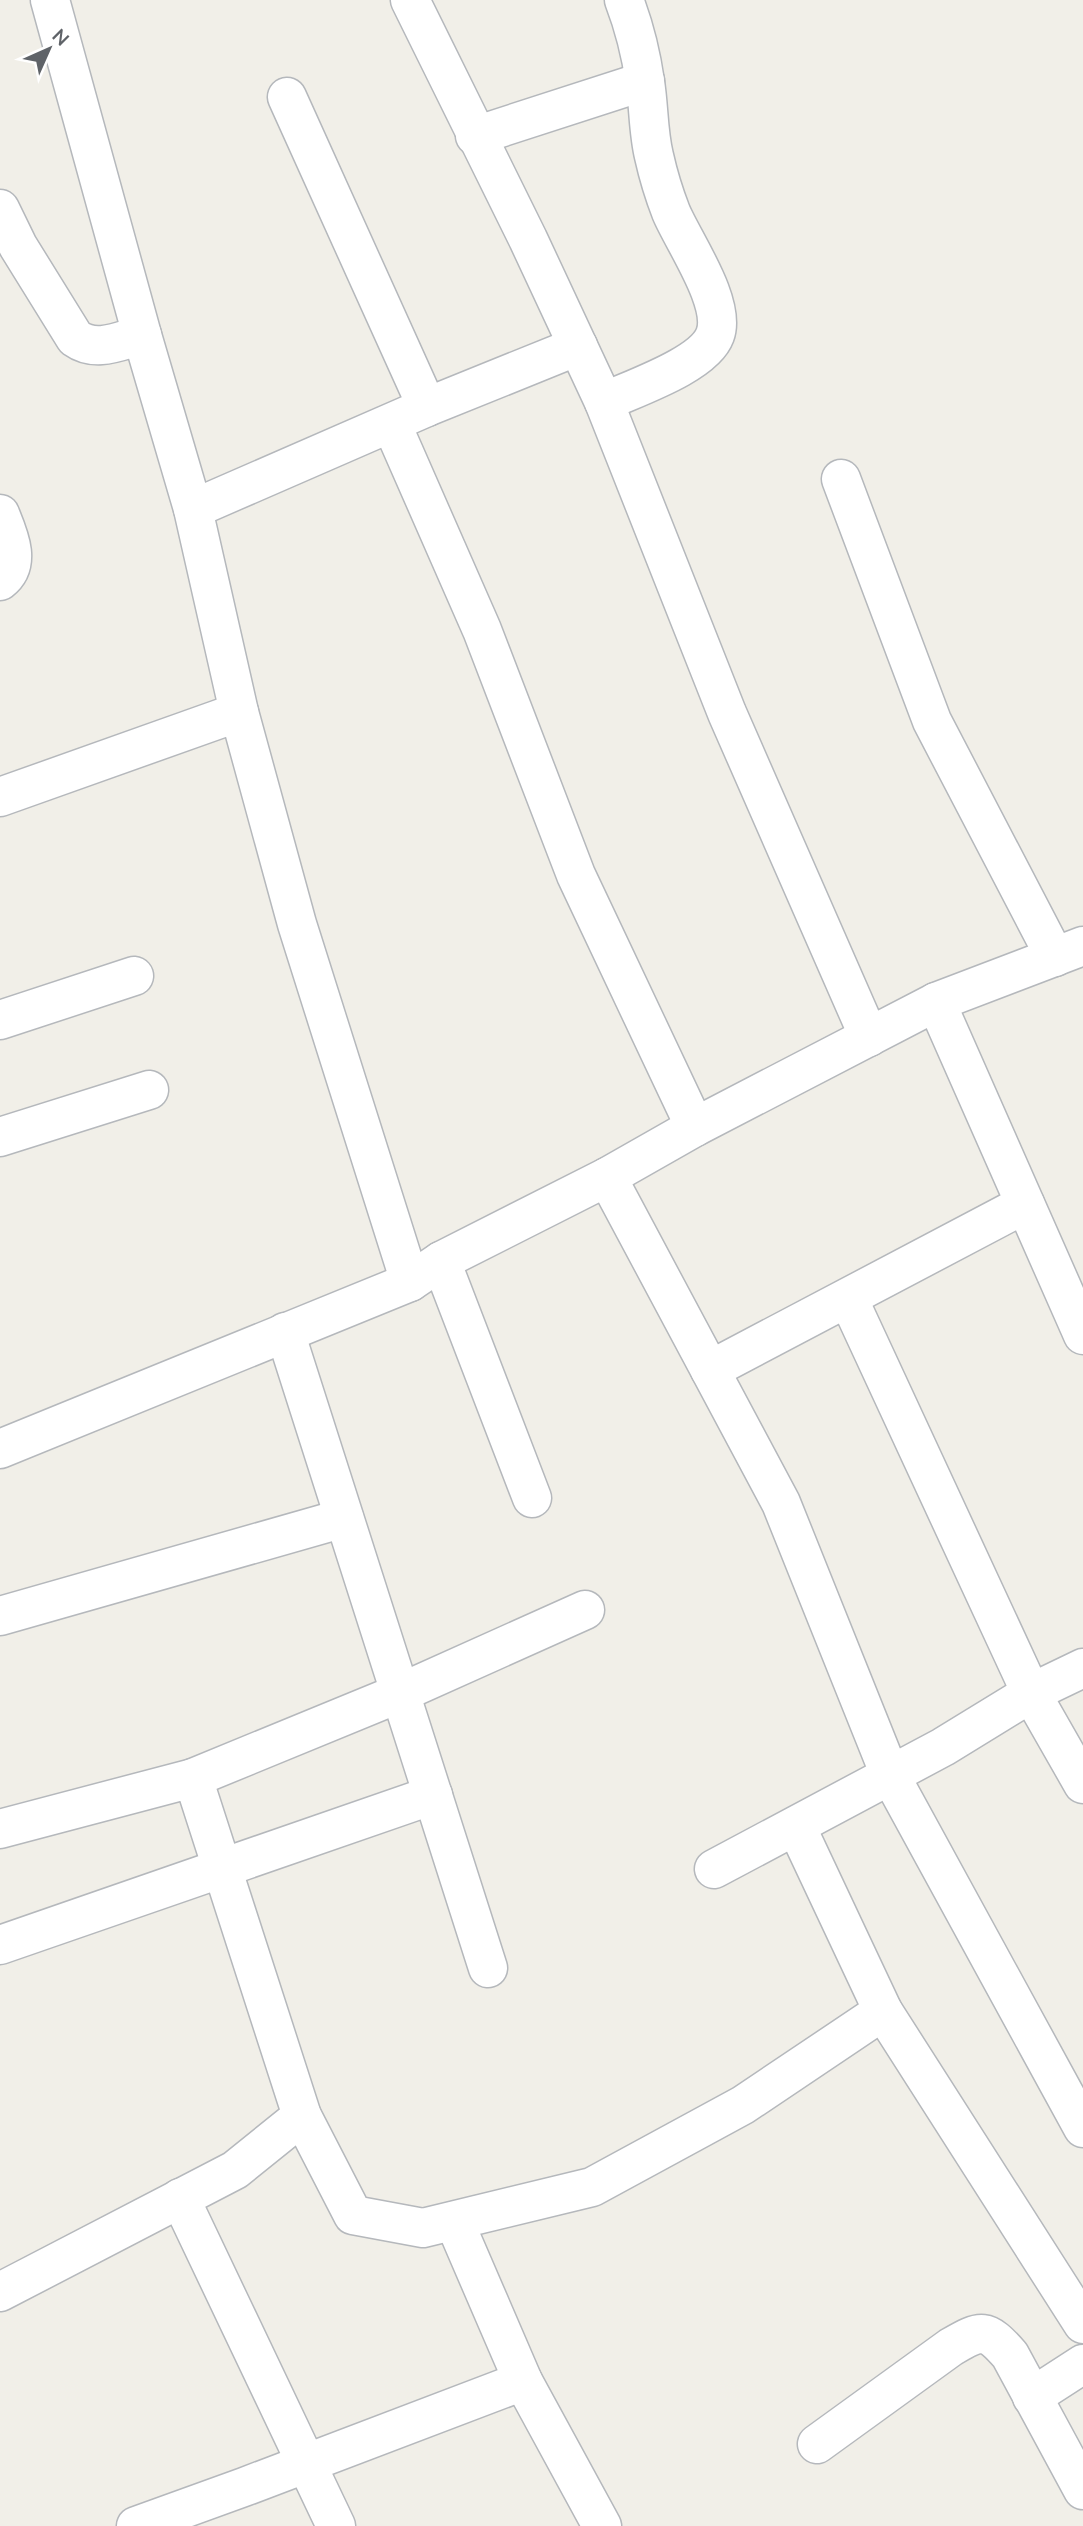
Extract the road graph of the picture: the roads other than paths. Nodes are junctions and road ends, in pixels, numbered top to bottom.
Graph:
1 (50, 0) edge
2 (410, 0) edge
3 (624, 0) edge
4 (645, 81) junction
5 (287, 97) dead end
6 (475, 136) junction
7 (0, 209) edge
8 (142, 335) junction
9 (578, 346) junction
10 (604, 402) junction
11 (427, 407) junction
12 (392, 425) junction
13 (841, 479) dead end
14 (193, 509) junction
15 (0, 514) edge
16 (0, 581) edge
17 (239, 712) junction
18 (0, 797) edge
19 (1069, 952) edge
20 (134, 976) dead end
21 (936, 1002) junction
22 (0, 1020) edge
23 (869, 1037) junction
24 (149, 1090) dead end
25 (695, 1127) junction
26 (0, 1137) edge
27 (607, 1177) junction
28 (1025, 1204) junction
29 (425, 1271) junction
30 (848, 1298) junction
31 (285, 1332) junction
32 (1083, 1335) edge
33 (710, 1370) junction
34 (0, 1449) edge
35 (532, 1498) dead end
36 (344, 1518) junction
37 (585, 1610) dead end
38 (0, 1616) edge
39 (1083, 1668) edge
40 (400, 1693) junction
41 (1031, 1693) junction
42 (890, 1775) junction
43 (193, 1778) junction
44 (1083, 1784) edge
45 (433, 1795) junction
46 (796, 1826) junction
47 (0, 1829) edge
48 (223, 1869) junction
49 (714, 1869) dead end
50 (0, 1945) edge
51 (488, 1968) dead end
52 (883, 2011) junction
53 (302, 2116) junction
54 (1083, 2128) edge
55 (180, 2198) junction
56 (454, 2221) junction
57 (0, 2292) edge
58 (1083, 2324) edge
59 (1083, 2364) edge
60 (523, 2381) junction
61 (1031, 2397) junction
62 (817, 2444) dead end
63 (304, 2463) junction
64 (1083, 2490) edge
65 (136, 2526) edge
66 (336, 2526) edge
67 (602, 2526) edge

1 - 8 street
2 - 6 street
3 - 4 street
4 - 6 street
4 - 10 street
5 - 11 street
6 - 9 street
7 - 8 street
8 - 14 street
9 - 10 street
9 - 11 street
10 - 23 street
11 - 12 street
12 - 14 street
12 - 25 street
13 - 19 street
14 - 17 street
15 - 16 street
17 - 18 street
17 - 29 street
19 - 21 street
20 - 22 street
21 - 23 street
21 - 28 street
23 - 25 street
24 - 26 street
25 - 27 street
27 - 29 street
27 - 33 street
28 - 30 street
28 - 32 street
29 - 31 street
29 - 35 street
30 - 33 street
30 - 41 street
31 - 34 street
31 - 36 street
33 - 42 street
36 - 38 street
36 - 40 street
37 - 40 street
39 - 41 street
40 - 43 street
40 - 45 street
41 - 42 street
41 - 44 street
42 - 46 street
42 - 54 street
43 - 47 street
43 - 48 street
45 - 48 street
45 - 51 street
46 - 49 street
46 - 52 street
48 - 50 street
48 - 53 street
52 - 56 street
52 - 58 street
53 - 55 street
53 - 56 street
55 - 57 street
55 - 63 street
56 - 60 street
59 - 61 street
60 - 63 street
60 - 67 street
61 - 62 street
61 - 64 street
63 - 65 street
63 - 66 street

